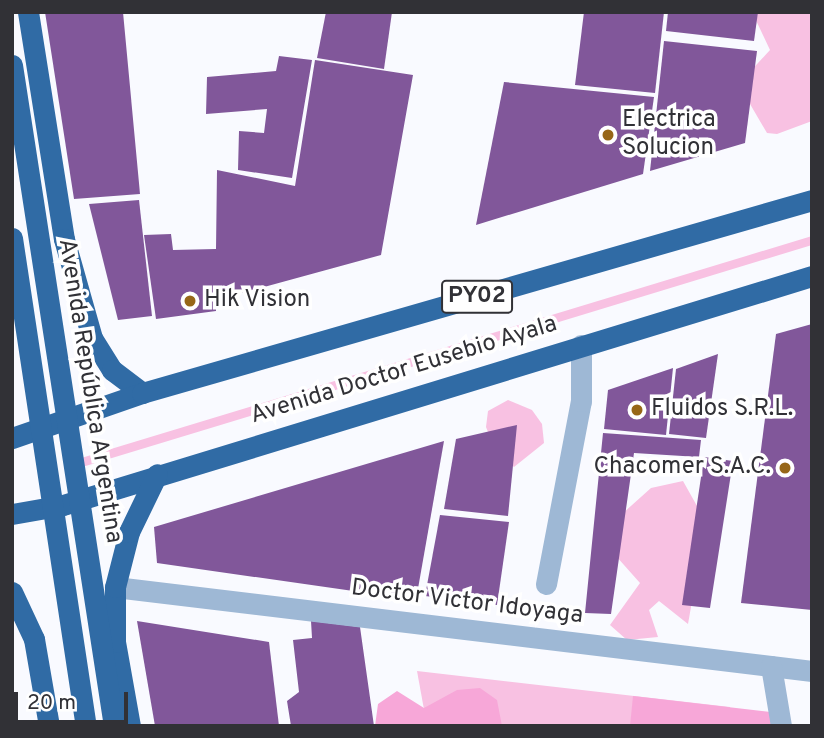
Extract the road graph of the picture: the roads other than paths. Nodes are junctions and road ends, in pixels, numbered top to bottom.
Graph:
1 (28, 12) edge
2 (12, 65) edge
3 (812, 200) edge
4 (12, 238) edge
5 (812, 276) edge
6 (581, 345) junction
7 (142, 393) junction
8 (12, 438) edge
9 (157, 474) junction
10 (12, 514) edge
11 (546, 584) dead end
12 (115, 587) junction
13 (12, 592) edge
14 (771, 666) junction
15 (812, 671) edge
16 (49, 726) edge
17 (86, 726) edge
18 (114, 726) edge
19 (130, 726) edge
20 (781, 726) edge

1 - 7 highway
2 - 18 highway, Avenida República Argentina, bridge
3 - 7 highway, Avenida Doctor Eusebio Ayala / PY02
4 - 17 highway, bridge
5 - 6 highway, Avenida Doctor Eusebio Ayala
6 - 9 highway, Avenida Doctor Eusebio Ayala
6 - 11 street
7 - 8 highway, Avenida Doctor Eusebio Ayala / PY02
9 - 10 highway, Avenida Doctor Eusebio Ayala
9 - 12 highway
12 - 14 street, Doctor Victor Idoyaga
12 - 19 highway
13 - 16 highway
14 - 15 street, Doctor Victor Idoyaga
14 - 20 street

